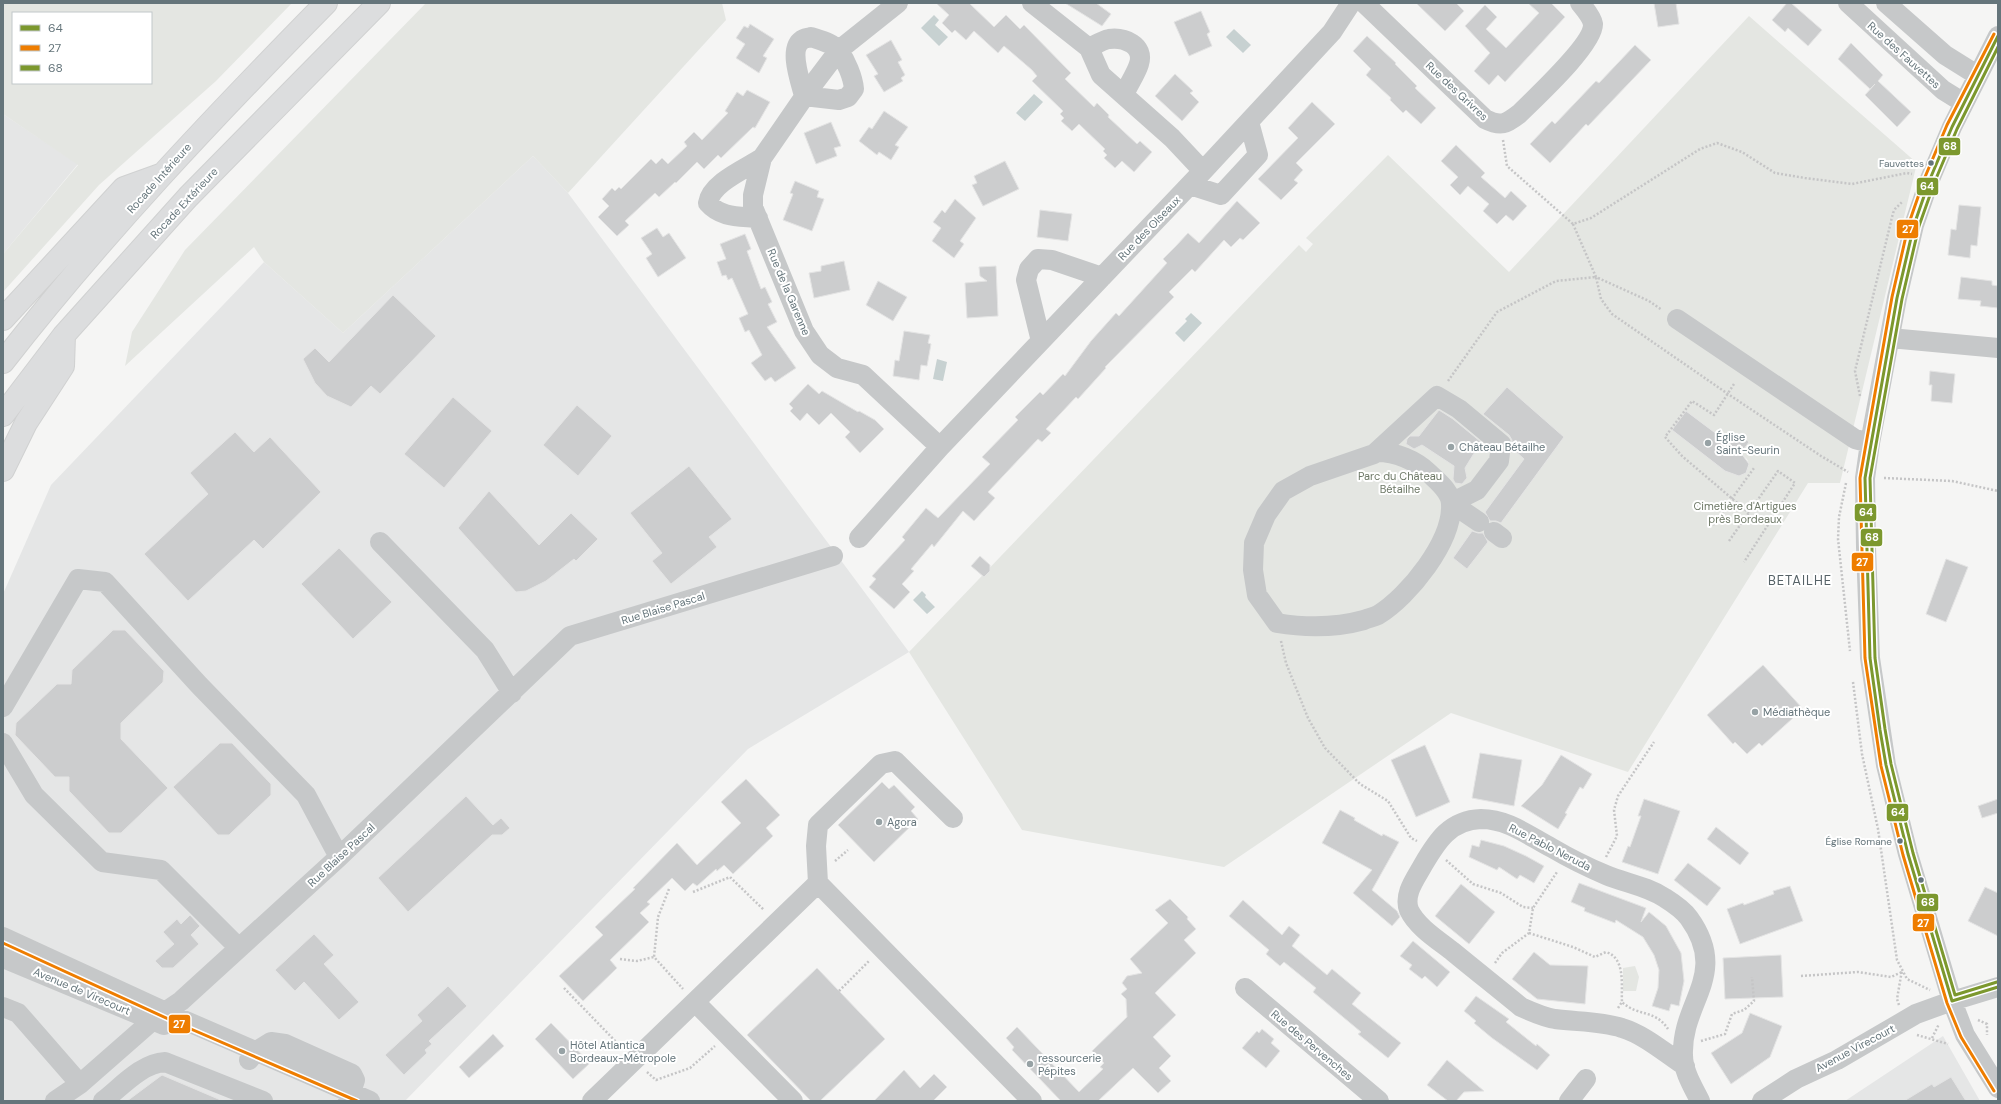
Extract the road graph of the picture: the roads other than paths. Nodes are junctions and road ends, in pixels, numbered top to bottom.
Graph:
1 (326, 3) edge
2 (379, 3) edge
3 (898, 3) edge
4 (1032, 3) edge
5 (1580, 3) edge
6 (1886, 3) edge
7 (1363, 4) edge
8 (1858, 7) edge
9 (1998, 36) edge
10 (1089, 48) junction
11 (839, 50) junction
12 (1977, 75) junction
13 (1124, 95) junction
14 (804, 96) junction
15 (1964, 103) junction
16 (1248, 122) junction
17 (762, 158) junction
18 (161, 174) junction
19 (1196, 178) junction
20 (758, 218) junction
21 (1102, 277) junction
22 (3, 319) edge
23 (1677, 319) road end
24 (64, 335) junction
25 (1890, 338) junction
26 (1041, 341) junction
27 (1998, 348) edge
28 (3, 362) edge
29 (3, 415) edge
30 (1870, 443) junction
31 (940, 447) junction
32 (1377, 452) junction
33 (3, 470) edge
34 (1452, 503) junction
35 (1492, 531) dead end
36 (859, 538) dead end
37 (380, 542) dead end
38 (833, 556) dead end
39 (512, 693) junction
40 (3, 707) edge
41 (3, 743) edge
42 (953, 818) dead end
43 (339, 857) junction
44 (818, 883) junction
45 (3, 937) edge
46 (239, 948) junction
47 (3, 958) edge
48 (1998, 987) edge
49 (1245, 988) dead end
50 (1952, 1001) junction
51 (696, 1003) junction
52 (3, 1006) edge
53 (159, 1016) junction
54 (1685, 1066) junction
55 (1586, 1079) dead end
56 (80, 1084) junction
57 (1998, 1088) edge
58 (345, 1098) edge
59 (55, 1101) edge
60 (103, 1101) edge
61 (263, 1101) edge
62 (370, 1101) edge
63 (592, 1101) edge
64 (793, 1101) edge
65 (1032, 1101) edge
66 (1379, 1101) edge
67 (1569, 1101) edge
68 (1700, 1101) edge
69 (1762, 1101) edge

1 - 18 highway, Rocade Intérieure
2 - 24 highway, Rocade Extérieure
3 - 11 street, Rue de la Garenne
4 - 10 street
5 - 7 street, Rue des Grivres
6 - 12 street
7 - 16 street, Rue des OIseaux
8 - 15 street, Rue des Fauvettes
9 - 12 street
10 - 13 street
10 - 13 street
11 - 14 street, Rue de la Garenne
11 - 14 street
11 - 14 street
12 - 15 street
13 - 19 street
14 - 17 street, Rue de la Garenne
15 - 25 street
16 - 19 street, Rue des OIseaux
16 - 19 street
17 - 20 street, Rue de la Garenne
17 - 20 street, Rue de la Garenne
18 - 22 highway
18 - 28 highway, Rocade Intérieure
19 - 21 street, Rue des OIseaux
20 - 31 street, Rue de la Garenne
21 - 26 street, Rue des OIseaux
21 - 26 street
23 - 30 street
24 - 29 highway, Rocade Extérieure
24 - 33 highway
25 - 27 street
25 - 30 street
26 - 31 street, Rue des OIseaux
30 - 50 street
31 - 36 street, Rue des OIseaux
32 - 34 street
32 - 34 street
32 - 34 street
34 - 35 street
37 - 39 street
38 - 39 street, Rue Blaise Pascal
39 - 43 street, Rue Blaise Pascal
40 - 43 street
41 - 46 street
42 - 44 street
43 - 46 street, Rue Blaise Pascal
44 - 51 street
44 - 65 street
45 - 53 street, Avenue de Virecourt
46 - 53 street, Rue Blaise Pascal
47 - 53 street, Avenue de Virecourt
48 - 50 street, Avenue Virecourt
49 - 66 street, Rue des Pervenches
50 - 57 street
50 - 69 street, Avenue Virecourt
51 - 63 street
51 - 64 street
52 - 56 street
53 - 56 street, Rue Blaise Pascal
53 - 58 street, Avenue de Virecourt
54 - 54 street, Rue Pablo Neruda
54 - 68 street, Rue Pablo Neruda
55 - 67 street
56 - 59 street, Rue Blaise Pascal
58 - 62 street, Avenue de Virecourt
60 - 61 street

